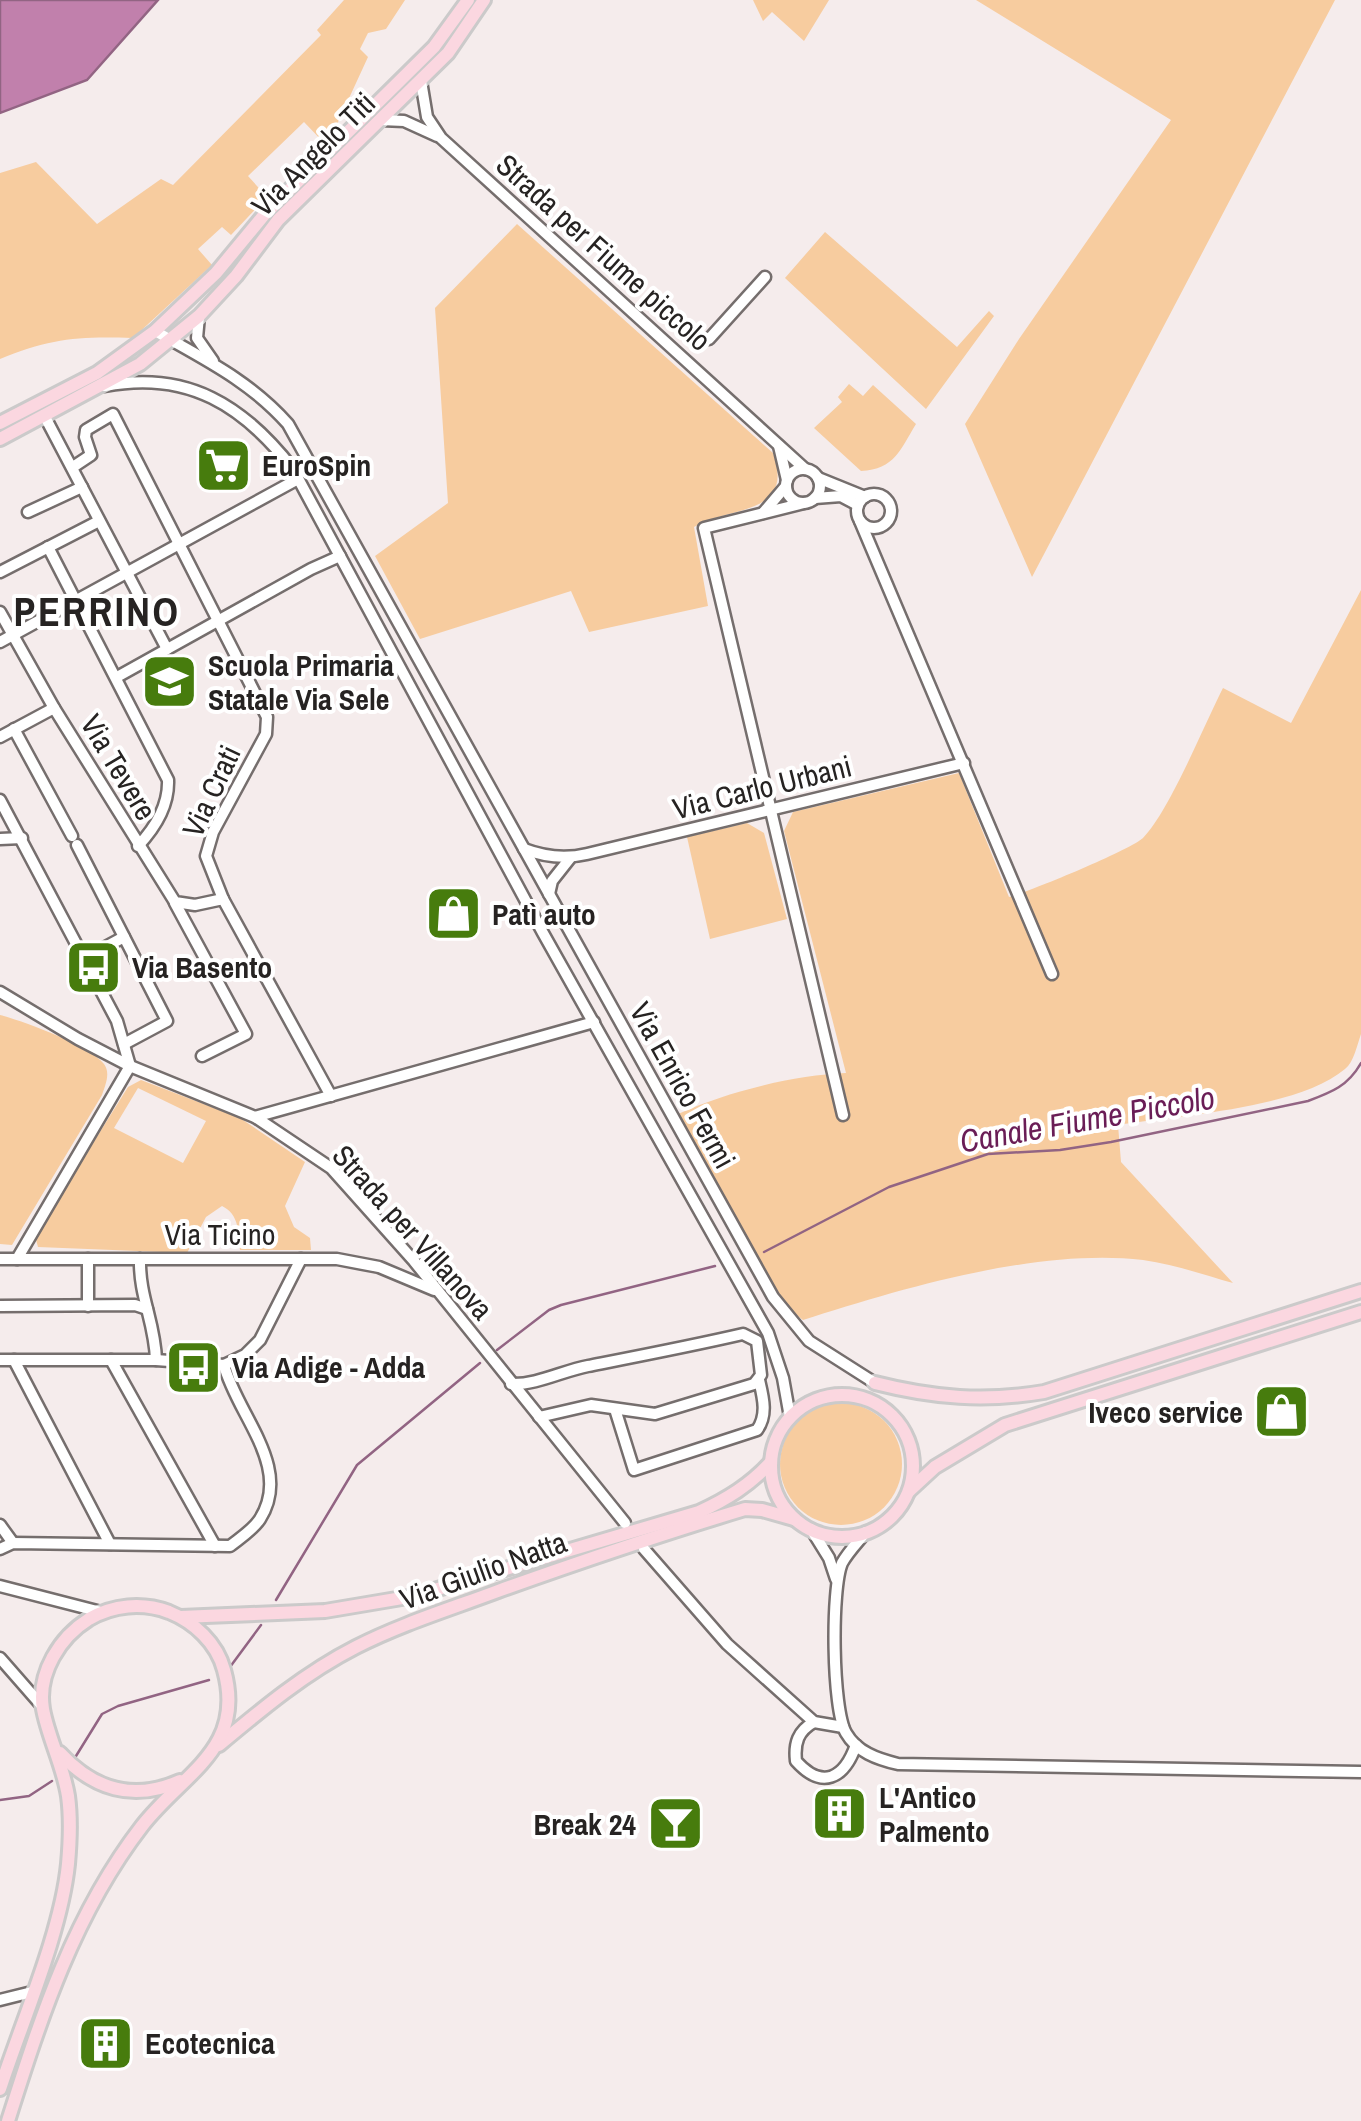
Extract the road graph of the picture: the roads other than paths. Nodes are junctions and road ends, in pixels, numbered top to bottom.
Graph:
1 (468, 0) edge
2 (484, 0) edge
3 (421, 80) junction
4 (381, 120) junction
5 (441, 138) junction
6 (765, 277) dead end
7 (199, 316) junction
8 (154, 331) junction
9 (709, 338) dead end
10 (172, 340) junction
11 (214, 362) junction
12 (100, 387) junction
13 (44, 415) junction
14 (0, 423) edge
15 (0, 438) edge
16 (779, 446) junction
17 (73, 467) junction
18 (805, 469) junction
19 (818, 478) junction
20 (298, 480) junction
21 (786, 483) junction
22 (81, 486) junction
23 (809, 501) junction
24 (861, 501) junction
25 (28, 512) dead end
26 (763, 514) junction
27 (99, 520) junction
28 (860, 521) junction
29 (880, 526) junction
30 (178, 546) junction
31 (48, 547) junction
32 (874, 549) junction
33 (340, 556) junction
34 (0, 572) edge
35 (125, 572) junction
36 (77, 599) junction
37 (0, 612) edge
38 (216, 621) junction
39 (13, 635) junction
40 (0, 642) edge
41 (167, 649) junction
42 (117, 676) junction
43 (54, 708) junction
44 (14, 730) junction
45 (0, 737) edge
46 (964, 762) junction
47 (0, 800) edge
48 (771, 812) junction
49 (22, 838) junction
50 (0, 839) edge
51 (138, 846) junction
52 (524, 849) junction
53 (571, 858) junction
54 (549, 894) junction
55 (223, 900) junction
56 (175, 902) junction
57 (124, 937) junction
58 (85, 958) junction
59 (1052, 974) dead end
60 (0, 992) edge
61 (594, 1022) junction
62 (124, 1044) junction
63 (202, 1056) dead end
64 (130, 1066) junction
65 (331, 1096) junction
66 (843, 1114) dead end
67 (255, 1117) junction
68 (0, 1259) edge
69 (17, 1259) junction
70 (88, 1259) junction
71 (140, 1259) junction
72 (301, 1259) junction
73 (435, 1290) junction
74 (1361, 1291) edge
75 (0, 1306) edge
76 (88, 1306) junction
77 (147, 1309) junction
78 (1357, 1317) edge
79 (0, 1360) edge
80 (14, 1360) junction
81 (111, 1360) junction
82 (156, 1360) junction
83 (224, 1365) junction
84 (759, 1380) junction
85 (875, 1383) junction
86 (511, 1384) junction
87 (849, 1395) junction
88 (615, 1409) junction
89 (888, 1412) junction
90 (539, 1417) junction
91 (790, 1417) junction
92 (770, 1462) junction
93 (909, 1490) junction
94 (794, 1519) junction
95 (625, 1523) dead end
96 (0, 1525) edge
97 (811, 1529) junction
98 (866, 1532) junction
99 (12, 1543) junction
100 (110, 1544) junction
101 (215, 1546) junction
102 (0, 1549) edge
103 (644, 1549) dead end
104 (837, 1585) junction
105 (0, 1586) edge
106 (101, 1612) junction
107 (182, 1617) junction
108 (0, 1658) edge
109 (43, 1707) junction
110 (814, 1722) junction
111 (843, 1727) junction
112 (856, 1745) junction
113 (217, 1747) junction
114 (58, 1751) junction
115 (1361, 1772) edge
116 (188, 1777) junction
117 (32, 1992) junction
118 (0, 2000) edge
119 (0, 2089) edge
120 (8, 2121) edge

1 - 8 main road, Via Angelo Titi
2 - 3 main road, Via Angelo Titi
3 - 4 main road, Via Angelo Titi
3 - 5 street, Strada per Fiume piccolo
4 - 5 street
4 - 7 main road, Via Angelo Titi
5 - 16 street, Strada per Fiume piccolo
6 - 9 street
7 - 10 main road, Via Angelo Titi
7 - 11 street
8 - 10 street, Via Enrico Fermi
8 - 14 main road, Via Angelo Titi
10 - 11 street, Via Enrico Fermi
10 - 12 main road, Via Angelo Titi
11 - 52 street, Via Enrico Fermi
12 - 13 main road, Via Angelo Titi
12 - 20 street, Via Enrico Fermi
13 - 15 main road, Via Angelo Titi
13 - 17 street
16 - 18 street, Strada per Fiume piccolo
16 - 21 street
17 - 22 street
17 - 30 street, Via Crati
18 - 19 street
18 - 21 street
19 - 23 street
19 - 24 street
20 - 30 street
20 - 33 street, Via Enrico Fermi
21 - 23 street
21 - 26 street
22 - 25 street
22 - 27 street
23 - 24 street
23 - 26 street
24 - 28 street
24 - 29 street
26 - 48 street
27 - 31 street
27 - 35 street
28 - 29 street
28 - 32 street
29 - 32 street
30 - 35 street
30 - 38 street, Via Crati
31 - 34 street
31 - 36 street
32 - 46 street
33 - 38 street
33 - 61 street, Via Enrico Fermi
35 - 36 street
35 - 41 street
36 - 39 street
36 - 42 street
37 - 39 street, Via Tevere
38 - 41 street
38 - 55 street, Via Crati
39 - 40 street
39 - 43 street, Via Tevere
41 - 42 street
42 - 51 street
43 - 44 street
43 - 51 street, Via Tevere
44 - 45 street
44 - 57 street
46 - 48 street, Via Carlo Urbani
46 - 59 street
47 - 49 street
48 - 53 street, Via Carlo Urbani
48 - 66 street
49 - 50 street
49 - 58 street
51 - 56 street, Via Tevere
52 - 53 street, Via Carlo Urbani
52 - 54 street, Via Enrico Fermi
53 - 54 street
54 - 85 street, Via Enrico Fermi
55 - 56 street
55 - 65 street, Via Crati
56 - 63 street, Via Tevere
57 - 58 street
57 - 62 street
58 - 62 street
60 - 64 street, Strada per Villanova
61 - 65 street, Via Enrico Fermi
61 - 91 street, Via Enrico Fermi
62 - 64 street
64 - 67 street, Strada per Villanova
64 - 69 street
65 - 67 street, Via Enrico Fermi
67 - 73 street, Strada per Villanova
68 - 69 street, Via Ticino
69 - 70 street, Via Ticino
70 - 71 street, Via Ticino
70 - 76 street
71 - 72 street, Via Ticino
71 - 77 street
72 - 73 street, Via Ticino
72 - 83 street
73 - 86 street, Strada per Villanova
74 - 85 main road, Via Enrico Fermi
75 - 76 street
76 - 77 street
77 - 82 street
78 - 93 main road
79 - 80 street
80 - 81 street
80 - 100 street
81 - 82 street
81 - 101 street
82 - 83 street
83 - 101 street
84 - 86 street
84 - 88 street
84 - 88 street
85 - 87 main road
85 - 89 main road
86 - 90 street, Strada per Villanova
87 - 89 main road
87 - 91 main road
88 - 90 street
89 - 93 main road
90 - 95 street, Strada per Villanova
91 - 92 main road
92 - 94 main road
92 - 107 main road, Via Giulio Natta
93 - 98 main road
94 - 97 main road
94 - 113 main road, Via Giulio Natta
96 - 99 street
97 - 98 main road
97 - 104 street
98 - 104 street
99 - 100 street
99 - 102 street
100 - 101 street
103 - 110 street
104 - 111 street
105 - 106 street
106 - 107 main road
106 - 109 main road
107 - 113 main road
108 - 109 street
109 - 114 main road
110 - 111 street
110 - 112 street
111 - 112 street
112 - 115 street
113 - 116 main road
114 - 116 main road
114 - 117 main road
116 - 120 main road
117 - 118 street
117 - 119 main road

